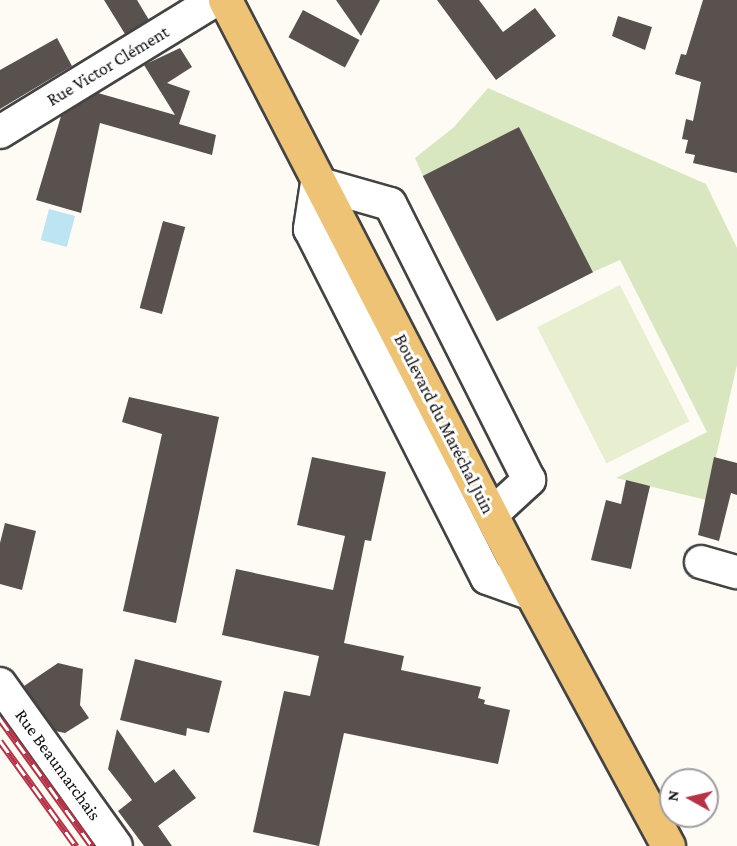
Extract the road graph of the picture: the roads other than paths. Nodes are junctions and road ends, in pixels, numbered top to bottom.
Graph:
1 (216, 0) edge
2 (225, 0) edge
3 (0, 132) edge
4 (317, 183) junction
5 (491, 514) junction
6 (701, 562) dead end
7 (737, 572) edge
8 (532, 594) junction
9 (0, 684) edge
10 (116, 846) edge
11 (668, 846) edge

1 - 3 street, Rue Victor Clément
2 - 4 main road, Boulevard du Maréchal Juin
4 - 5 main road, Boulevard du Maréchal Juin
4 - 5 street
4 - 8 street
5 - 8 main road, Boulevard du Maréchal Juin
6 - 7 street
8 - 11 main road, Boulevard du Maréchal Juin
9 - 10 street, Rue Beaumarchais

